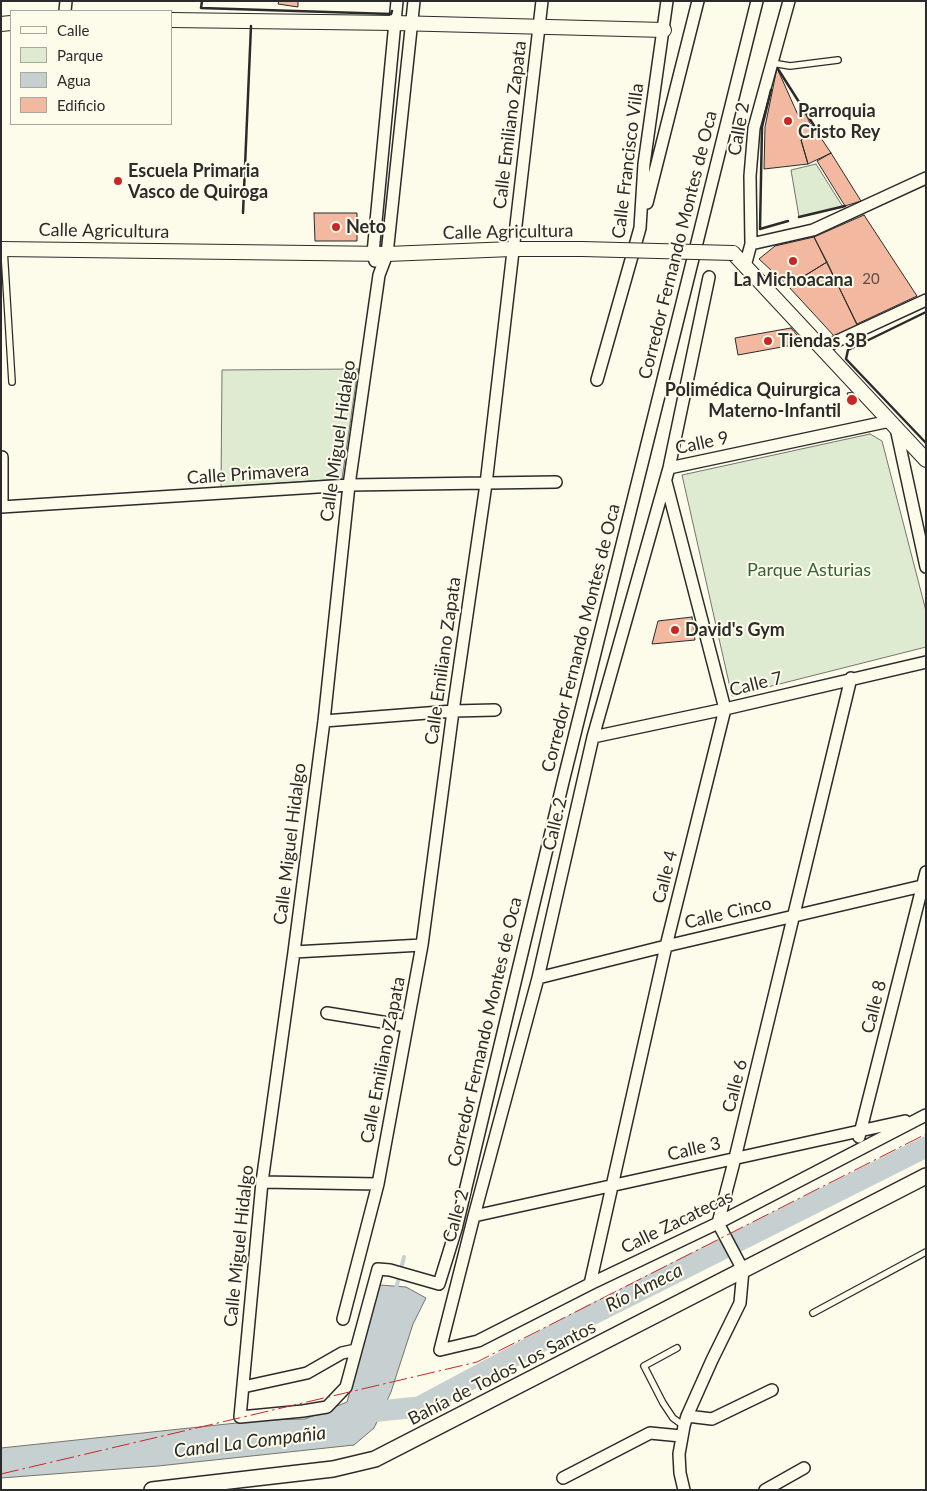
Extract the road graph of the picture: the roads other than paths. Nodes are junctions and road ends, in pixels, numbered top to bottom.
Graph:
1 (398, 1) edge
2 (414, 1) edge
3 (542, 1) edge
4 (667, 1) edge
5 (698, 1) edge
6 (757, 1) edge
7 (789, 1) edge
8 (172, 20) edge
9 (395, 23) junction
10 (412, 24) junction
11 (539, 26) junction
12 (664, 30) junction
13 (838, 60) dead end
14 (772, 63) junction
15 (926, 178) edge
16 (640, 228) junction
17 (752, 244) junction
18 (3, 249) edge
19 (512, 249) junction
20 (380, 253) junction
21 (745, 266) junction
22 (709, 277) dead end
23 (926, 300) edge
24 (822, 348) junction
25 (597, 380) dead end
26 (12, 382) dead end
27 (893, 424) junction
28 (2, 457) edge
29 (926, 460) edge
30 (669, 468) junction
31 (665, 480) junction
32 (556, 482) dead end
33 (486, 484) junction
34 (349, 485) junction
35 (1, 507) edge
36 (926, 567) edge
37 (926, 662) edge
38 (852, 678) junction
39 (725, 709) junction
40 (495, 710) dead end
41 (453, 711) junction
42 (324, 721) junction
43 (594, 737) junction
44 (926, 872) edge
45 (924, 886) edge
46 (794, 916) junction
47 (422, 945) junction
48 (666, 946) junction
49 (294, 952) junction
50 (538, 978) junction
51 (327, 1013) dead end
52 (407, 1026) junction
53 (924, 1116) edge
54 (861, 1130) junction
55 (856, 1150) junction
56 (735, 1158) junction
57 (926, 1176) edge
58 (262, 1182) junction
59 (378, 1184) junction
60 (612, 1186) junction
61 (474, 1216) junction
62 (718, 1222) junction
63 (469, 1236) junction
64 (450, 1247) junction
65 (926, 1252) edge
66 (740, 1265) junction
67 (590, 1284) junction
68 (813, 1313) dead end
69 (343, 1319) dead end
70 (677, 1348) dead end
71 (356, 1350) junction
72 (440, 1350) joint
73 (243, 1387) junction
74 (772, 1390) dead end
75 (684, 1426) junction
76 (804, 1468) dead end
77 (563, 1478) dead end
78 (152, 1490) edge
79 (684, 1490) edge
80 (765, 1490) edge

1 - 9 street, Calle Miguel Hidalgo
2 - 10 street, Calle Miguel Hidalgo
3 - 11 street, Calle Emiliano Zapata
4 - 12 street, Calle Francisco Villa
5 - 16 street
6 - 64 street, Corredor Fernando Montes de Oca
7 - 14 street, Calle 2
8 - 9 street
9 - 10 street
9 - 20 street, Calle Miguel Hidalgo
10 - 11 street
10 - 20 street, Calle Miguel Hidalgo
11 - 12 street
11 - 19 street, Calle Emiliano Zapata
12 - 16 street, Calle Francisco Villa
13 - 14 lane
14 - 17 street, Calle 2
15 - 17 street
16 - 25 street, Calle Francisco Villa
17 - 21 street, Calle 2
18 - 20 street, Calle Agricultura
18 - 26 lane
19 - 20 street, Calle Agricultura
19 - 21 street, Calle Agricultura, bridge
19 - 33 street, Calle Emiliano Zapata
20 - 34 street, Calle Miguel Hidalgo
21 - 24 street, Calle Agricultura
22 - 30 street, Calle 2
23 - 24 street
24 - 27 street, Calle Agricultura
27 - 29 street, Calle Agricultura
27 - 30 street, Calle 9
27 - 36 street
28 - 35 street
30 - 31 street, Calle 2
31 - 39 street, Calle 4
31 - 43 street, Calle 2
32 - 33 street, Calle Primavera
33 - 34 street, Calle Primavera
33 - 41 street, Calle Emiliano Zapata
34 - 35 street, Calle Primavera
34 - 42 street, Calle Miguel Hidalgo
37 - 38 street, Calle 7
38 - 39 street, Calle 7
38 - 46 street, Calle 6
39 - 43 street, Calle 7
39 - 48 street, Calle 4
40 - 41 street
41 - 42 street
41 - 47 street, Calle Emiliano Zapata
42 - 49 street, Calle Miguel Hidalgo
43 - 50 street, Calle 2
44 - 45 street, Calle 8
45 - 46 street, Calle Cinco
45 - 54 street, Calle 8
46 - 48 street, Calle Cinco
46 - 56 street, Calle 6
47 - 49 street
47 - 52 street, Calle Emiliano Zapata
48 - 50 street, Calle Cinco
48 - 60 street, Calle 4
49 - 58 street, Calle Miguel Hidalgo
50 - 61 street, Calle 2
51 - 52 street
52 - 59 street, Calle Emiliano Zapata
53 - 54 street, Calle 3
53 - 55 street, Calle Zacatecas
54 - 55 street, Calle 8
54 - 56 street, Calle 3
55 - 62 street, Calle Zacatecas
56 - 60 street, Calle 3
56 - 62 street, Calle 6
57 - 66 main road, Bahía de Todos Los Santos
58 - 59 street
58 - 73 street, Calle Miguel Hidalgo
59 - 69 street, Calle Emiliano Zapata
60 - 61 street, Calle 3
60 - 67 street, Calle 4
61 - 63 street, Calle 2
62 - 66 street
62 - 67 street, Calle Zacatecas
63 - 64 street
63 - 72 street, Calle 2
64 - 71 street, Corredor Fernando Montes de Oca
65 - 68 lane
66 - 75 street
66 - 78 main road, Bahía de Todos Los Santos
67 - 72 street, Calle Zacatecas
70 - 75 lane
71 - 73 street
71 - 73 street, Calle Miguel Hidalgo
74 - 75 street
75 - 77 street
75 - 79 street
76 - 80 street

